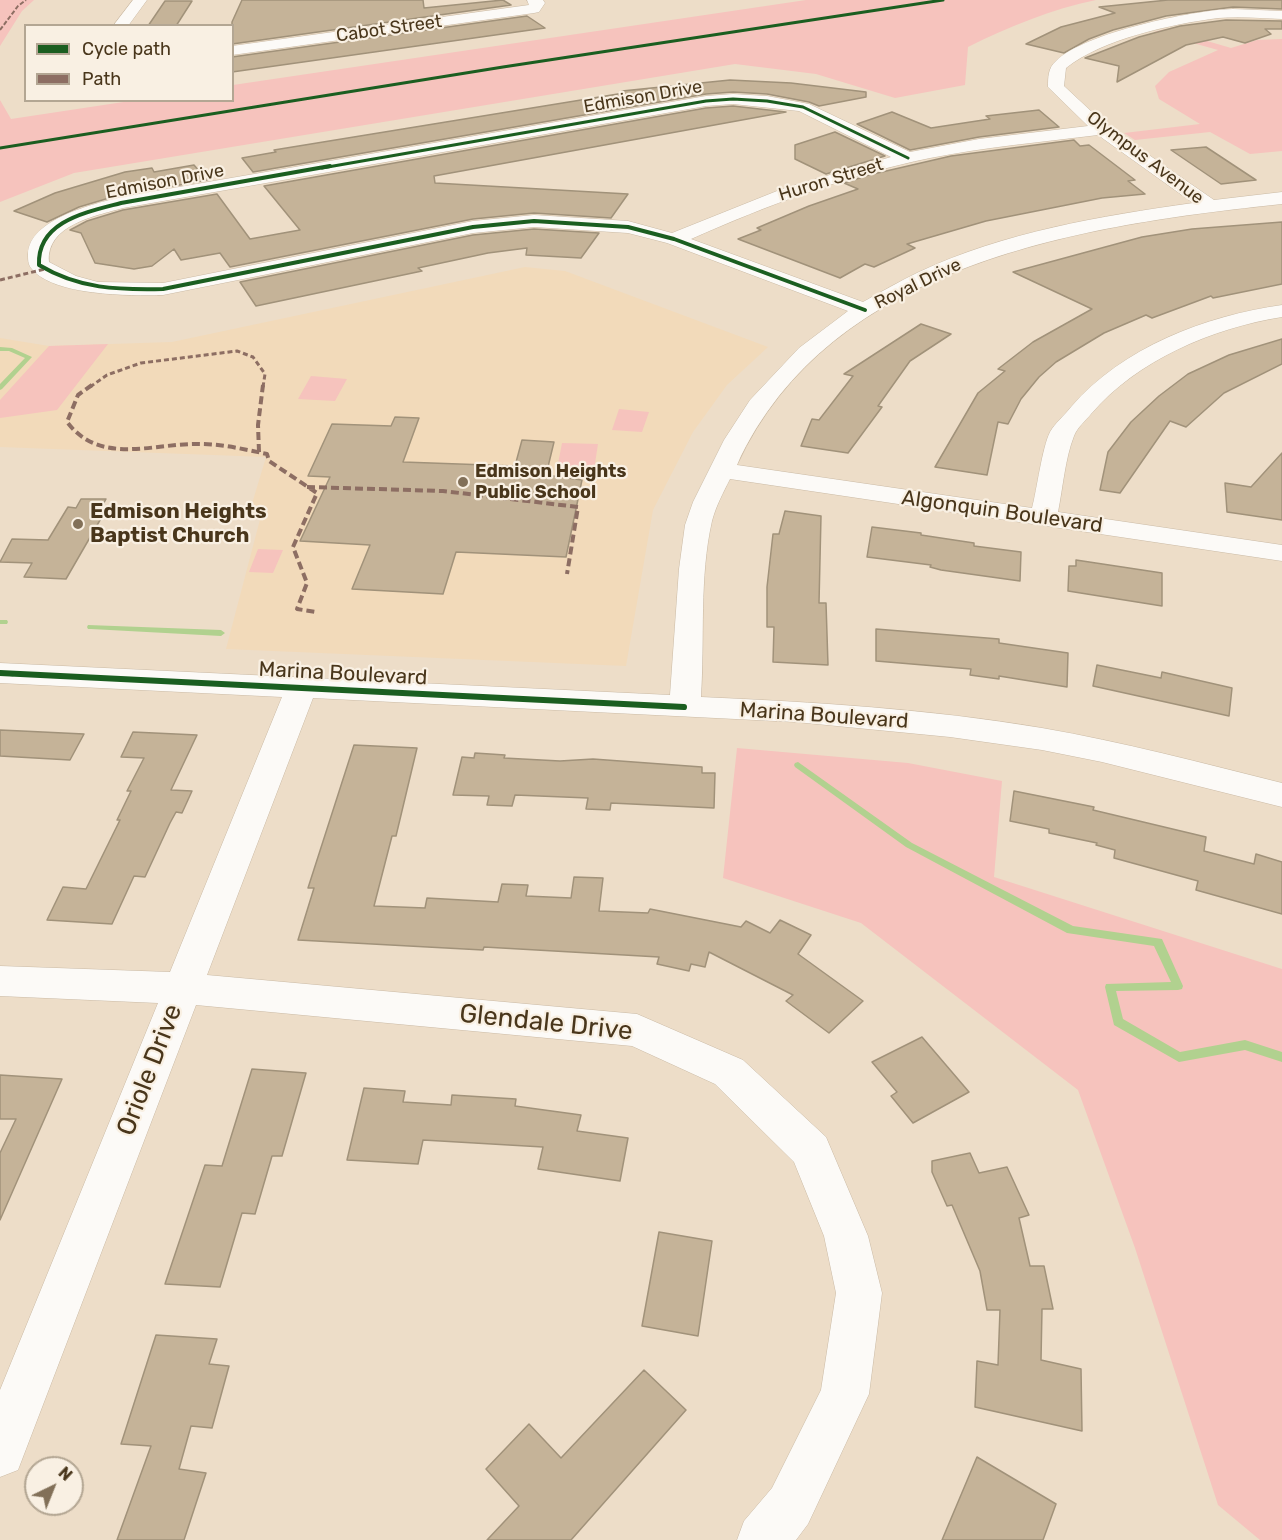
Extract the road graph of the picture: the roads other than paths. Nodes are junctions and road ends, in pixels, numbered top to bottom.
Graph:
1 (140, 0) edge
2 (534, 0) edge
3 (1282, 15) edge
4 (122, 24) edge
5 (234, 51) edge
6 (1101, 130) junction
7 (908, 158) junction
8 (1282, 198) edge
9 (1209, 205) junction
10 (675, 239) junction
11 (865, 310) junction
12 (1282, 311) edge
13 (722, 470) junction
14 (1043, 518) junction
15 (1282, 553) edge
16 (0, 673) edge
17 (302, 689) junction
18 (684, 707) junction
19 (1282, 795) edge
20 (0, 981) edge
21 (182, 988) junction
22 (0, 1452) edge
23 (763, 1540) edge

1 - 4 street
2 - 5 street, Cabot Street
3 - 6 street, Olympus Avenue
6 - 7 street, Huron Street
6 - 9 street, Olympus Avenue
7 - 10 street, Huron Street
7 - 10 street, Edmison Drive
8 - 9 street, Royal Drive
9 - 11 street, Royal Drive
10 - 11 street, Edmison Drive
11 - 13 street, Royal Drive
12 - 14 street
13 - 14 street, Algonquin Boulevard
13 - 18 street, Royal Drive
14 - 15 street, Algonquin Boulevard
16 - 17 street, Marina Boulevard
17 - 18 street, Marina Boulevard
17 - 21 street, Oriole Drive
18 - 19 street, Marina Boulevard
20 - 21 street, Glendale Drive
21 - 22 street, Oriole Drive
21 - 23 street, Glendale Drive

